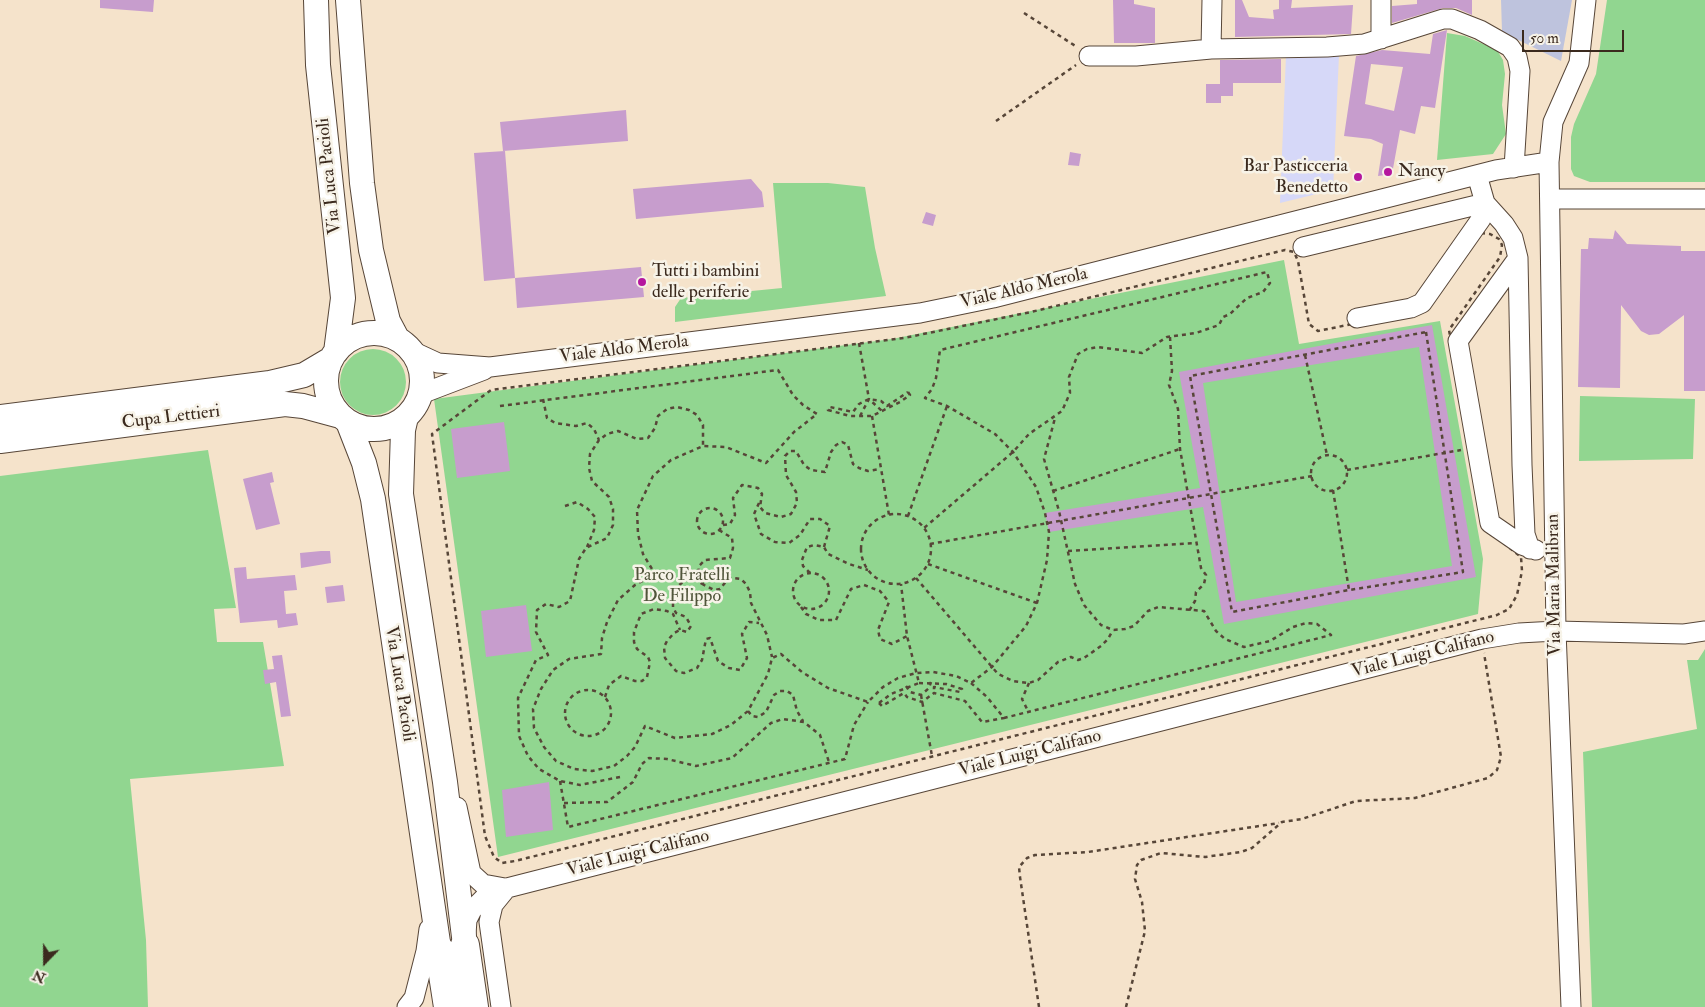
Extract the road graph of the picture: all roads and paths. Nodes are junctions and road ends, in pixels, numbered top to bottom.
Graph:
1 (316, 0) edge
2 (348, 0) edge
3 (1212, 0) edge
4 (1381, 0) edge
5 (1586, 0) edge
6 (1024, 13) dead end
7 (1381, 39) junction
8 (1210, 49) junction
9 (1089, 56) junction
10 (996, 121) dead end
11 (1549, 162) junction
12 (1514, 168) junction
13 (1477, 175) junction
14 (1550, 199) junction
15 (1705, 199) edge
16 (1485, 203) junction
17 (1303, 247) dead end
18 (1518, 258) junction
19 (1357, 318) dead end
20 (1170, 337) junction
21 (859, 343) junction
22 (404, 345) junction
23 (333, 355) junction
24 (1305, 355) junction
25 (490, 367) junction
26 (421, 394) junction
27 (542, 399) junction
28 (869, 400) junction
29 (500, 406) dead end
30 (947, 406) junction
31 (883, 412) junction
32 (860, 416) junction
33 (872, 416) junction
34 (0, 417) edge
35 (406, 417) junction
36 (1055, 418) junction
37 (344, 419) junction
38 (599, 440) junction
39 (0, 441) edge
40 (703, 446) junction
41 (1476, 447) junction
42 (1180, 449) junction
43 (1013, 452) junction
44 (1445, 453) junction
45 (1327, 455) junction
46 (880, 469) junction
47 (1347, 470) junction
48 (1312, 476) junction
49 (1333, 490) junction
50 (1054, 491) junction
51 (1211, 495) junction
52 (1189, 499) junction
53 (760, 501) junction
54 (565, 506) dead end
55 (888, 515) junction
56 (908, 516) junction
57 (1061, 520) junction
58 (1047, 522) junction
59 (723, 524) junction
60 (924, 528) junction
61 (719, 530) junction
62 (1197, 543) junction
63 (930, 544) junction
64 (824, 547) junction
65 (586, 548) junction
66 (1530, 550) junction
67 (1068, 551) junction
68 (1554, 552) junction
69 (928, 564) junction
70 (868, 570) junction
71 (810, 573) junction
72 (916, 578) junction
73 (901, 584) junction
74 (704, 585) junction
75 (1348, 590) junction
76 (1037, 603) junction
77 (801, 607) junction
78 (1189, 611) junction
79 (759, 623) junction
80 (680, 630) junction
81 (1113, 630) junction
82 (1556, 631) junction
83 (1705, 631) edge
84 (907, 636) junction
85 (1482, 639) junction
86 (772, 658) junction
87 (992, 667) junction
88 (916, 673) junction
89 (931, 682) junction
90 (918, 683) junction
91 (971, 683) junction
92 (1029, 683) junction
93 (906, 686) junction
94 (934, 693) junction
95 (921, 695) junction
96 (605, 697) junction
97 (868, 702) junction
98 (922, 702) junction
99 (748, 711) junction
100 (1029, 713) junction
101 (1004, 718) junction
102 (804, 722) junction
103 (932, 756) junction
104 (829, 762) junction
105 (620, 777) dead end
106 (560, 781) junction
107 (445, 782) junction
108 (564, 803) junction
109 (1282, 822) junction
110 (507, 888) junction
111 (433, 903) junction
112 (465, 945) junction
113 (439, 950) joint
114 (407, 1007) edge
115 (448, 1007) edge
116 (474, 1007) edge
117 (501, 1007) edge
118 (1039, 1007) edge
119 (1126, 1007) edge
120 (1571, 1007) edge

1 - 23 main road, Via Luca Pacioli
2 - 22 main road, Via Luca Pacioli
3 - 8 street
4 - 7 street
5 - 11 street, Via Maria Malibran
6 - 9 path
7 - 8 street
7 - 12 street
8 - 9 street
9 - 10 path
11 - 12 street, Viale Aldo Merola
11 - 14 street, Via Maria Malibran
12 - 13 street, Viale Aldo Merola
13 - 16 street
13 - 25 street, Viale Aldo Merola
14 - 15 street
14 - 68 street, Via Maria Malibran
16 - 17 street
16 - 18 street
16 - 19 street
18 - 41 street
18 - 66 street
20 - 30 path
20 - 36 path
20 - 42 path
21 - 28 path
21 - 103 path
21 - 103 path
22 - 23 main road
22 - 25 street, Viale Aldo Merola
22 - 26 main road
23 - 34 main road, Cupa Lettieri
23 - 37 main road
24 - 44 path
24 - 45 path
24 - 51 path
25 - 26 street, Viale Aldo Merola
26 - 35 main road
27 - 29 path
27 - 38 path
27 - 40 path
28 - 31 path
28 - 31 path
28 - 32 path
28 - 32 path
30 - 43 path
30 - 56 path
31 - 33 path
32 - 33 path
33 - 46 path
35 - 37 main road
35 - 107 main road, Via Luca Pacioli
36 - 43 path
36 - 50 path
37 - 39 main road, Cupa Lettieri
37 - 111 main road, Via Luca Pacioli
38 - 40 path
38 - 65 path
40 - 99 path
41 - 44 path
41 - 66 street
42 - 50 path
42 - 52 path
43 - 58 path
43 - 60 path
44 - 47 path
44 - 75 path
45 - 47 path
45 - 48 path
46 - 53 path
46 - 55 path
47 - 49 path
48 - 49 path
48 - 51 path
49 - 75 path
50 - 57 path
51 - 52 path
51 - 75 path
52 - 57 path
52 - 62 path
53 - 59 path
53 - 64 path
54 - 65 path
55 - 56 path
55 - 70 path
56 - 60 path
57 - 58 path
57 - 67 path
58 - 63 path
58 - 76 path
59 - 61 path
59 - 61 path
60 - 63 path
61 - 74 path
62 - 67 path
62 - 78 path
63 - 69 path
64 - 70 path
64 - 71 path
65 - 106 path
66 - 68 street
67 - 81 path
68 - 82 street, Via Maria Malibran
69 - 72 path
69 - 76 path
70 - 73 path
71 - 77 path
71 - 77 path
72 - 73 path
72 - 87 path
73 - 84 path
74 - 79 path
74 - 80 path
76 - 87 path
77 - 84 path
78 - 81 path
78 - 100 path
79 - 80 path
79 - 86 path
80 - 96 path
81 - 92 path
82 - 83 street, Viale Luigi Califano
82 - 85 street, Viale Luigi Califano
82 - 120 street, Via Maria Malibran
84 - 88 path
85 - 109 path
85 - 110 street, Viale Luigi Califano
86 - 97 path
86 - 99 path
87 - 91 path
87 - 92 path
88 - 90 path
88 - 91 path
88 - 97 path
89 - 90 path
89 - 94 path
89 - 95 path
90 - 93 path
91 - 101 path
92 - 100 path
93 - 95 path
93 - 98 path
94 - 98 path
94 - 101 path
95 - 98 path
96 - 96 path
97 - 104 path
98 - 103 path
99 - 102 path
100 - 101 path
102 - 104 path
102 - 108 path
104 - 108 path
105 - 106 path
106 - 108 path
107 - 110 street, Viale Luigi Califano
107 - 112 main road, Via Luca Pacioli
109 - 118 path
109 - 119 path
110 - 112 street, Viale Luigi Califano
110 - 117 street
111 - 113 main road, Via Luca Pacioli
111 - 114 street
112 - 116 highway
113 - 115 highway

